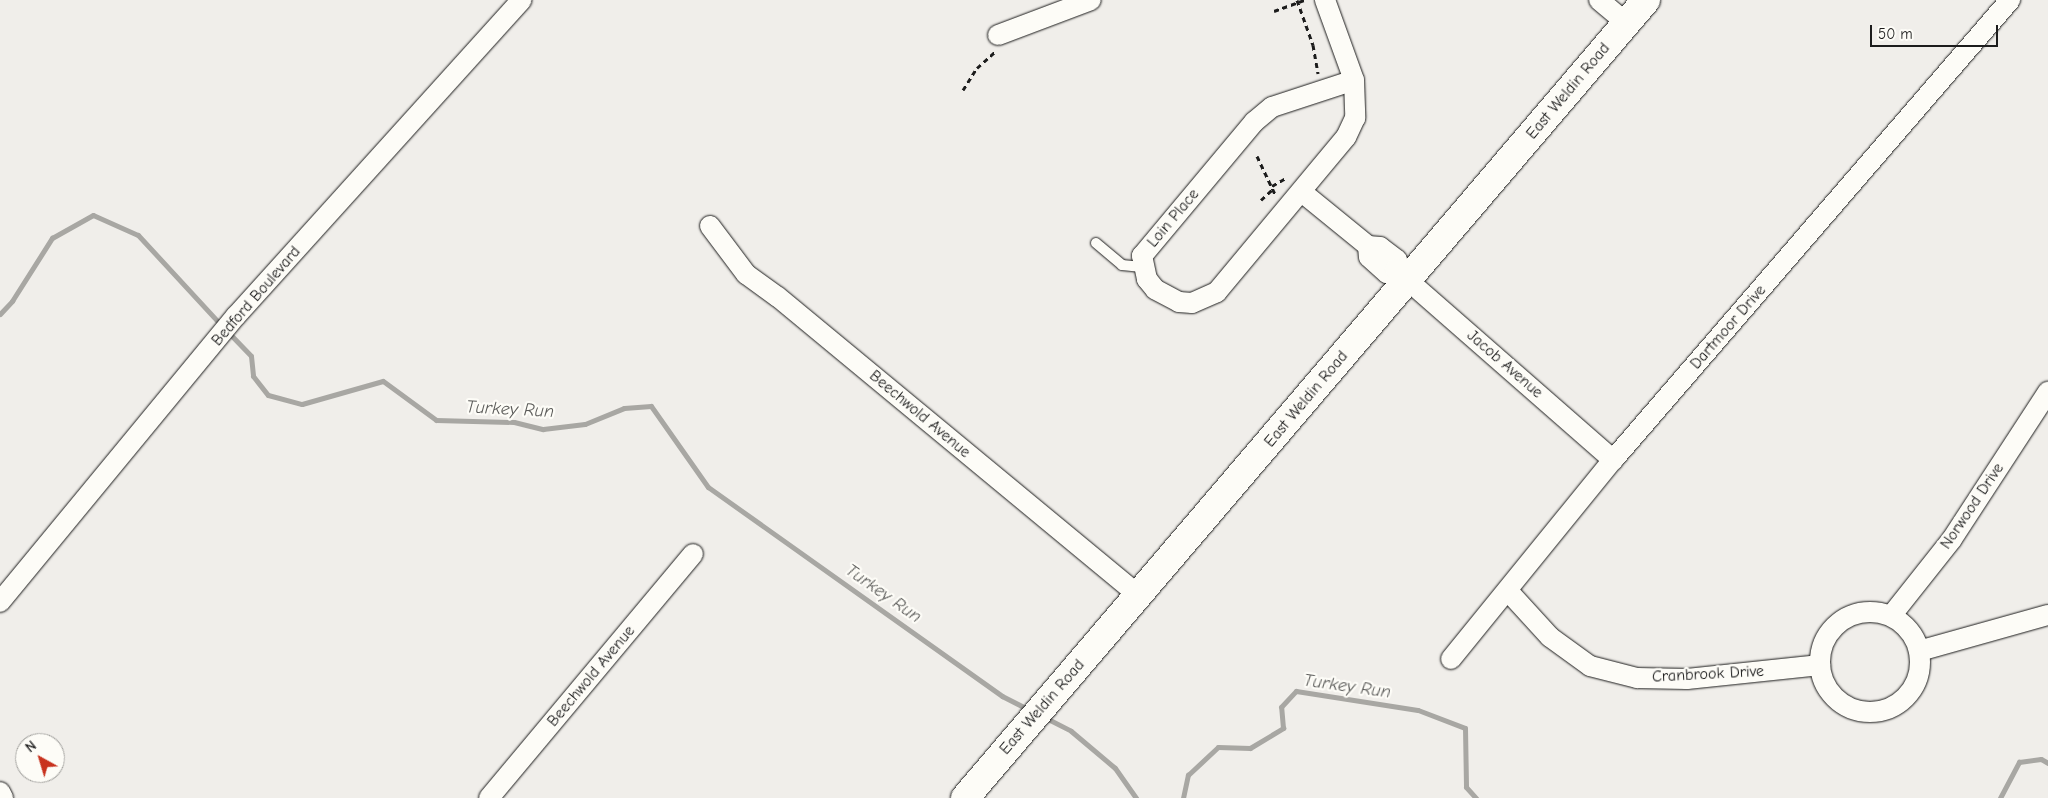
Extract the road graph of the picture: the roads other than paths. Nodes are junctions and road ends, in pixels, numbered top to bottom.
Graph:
1 (522, 0) edge
2 (1091, 0) edge
3 (1325, 0) edge
4 (1599, 0) edge
5 (1646, 0) edge
6 (2010, 0) edge
7 (1626, 23) junction
8 (999, 42) road end
9 (1354, 80) junction
10 (1303, 193) junction
11 (710, 226) dead end
12 (1096, 243) dead end
13 (1142, 268) junction
14 (1402, 274) junction
15 (2048, 392) edge
16 (1613, 460) junction
17 (693, 554) dead end
18 (1508, 591) junction
19 (1138, 595) junction
20 (0, 602) edge
21 (2048, 615) edge
22 (1891, 616) junction
23 (1919, 651) junction
24 (1451, 658) dead end
25 (1820, 665) junction
26 (0, 792) edge
27 (3, 798) edge
28 (489, 798) edge
29 (965, 798) edge

1 - 20 street, Bedford Boulevard
2 - 8 street
3 - 9 street, Loin Place
4 - 7 street
5 - 7 street, East Weldin Road
6 - 16 street, Dartmoor Drive
7 - 14 street, East Weldin Road
9 - 10 street, Loin Place
9 - 13 street, Loin Place
10 - 13 street, Loin Place
10 - 14 street, Jacob Avenue
11 - 19 street, Beechwold Avenue
12 - 13 lane
14 - 16 street, Jacob Avenue
14 - 19 street, East Weldin Road
15 - 22 street, Norwood Drive
16 - 18 street, Dartmoor Drive
17 - 28 street, Beechwold Avenue
18 - 24 street, Dartmoor Drive
18 - 25 street, Cranbrook Drive
19 - 29 street, East Weldin Road
21 - 23 street
22 - 23 street
22 - 25 street
23 - 25 street
26 - 27 street

